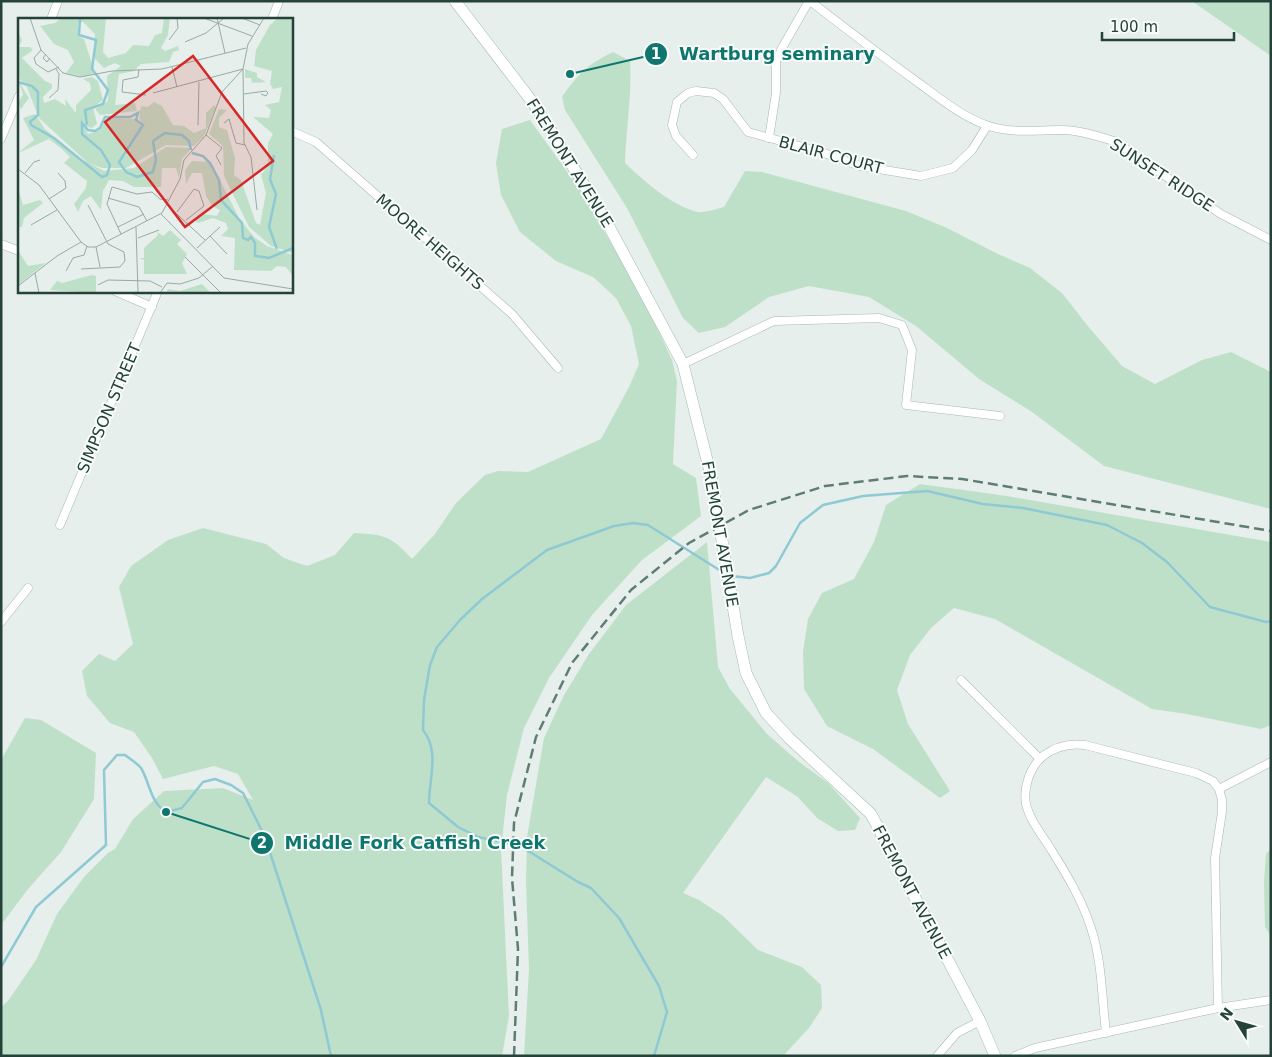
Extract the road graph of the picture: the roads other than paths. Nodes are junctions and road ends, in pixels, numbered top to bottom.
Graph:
1 (58, 1) edge
2 (279, 1) edge
3 (455, 1) edge
4 (810, 1) edge
5 (51, 18) edge
6 (272, 18) edge
7 (18, 98) edge
8 (987, 126) junction
9 (292, 131) edge
10 (769, 138) junction
11 (1, 139) edge
12 (692, 155) dead end
13 (1271, 240) edge
14 (1, 244) edge
15 (18, 251) edge
16 (117, 292) edge
17 (158, 292) edge
18 (152, 307) junction
19 (683, 364) junction
20 (558, 368) dead end
21 (1000, 416) dead end
22 (60, 525) dead end
23 (28, 588) dead end
24 (1, 622) edge
25 (961, 680) dead end
26 (1040, 759) junction
27 (1271, 762) edge
28 (1219, 789) junction
29 (1271, 1000) edge
30 (1218, 1008) junction
31 (980, 1021) junction
32 (1106, 1033) junction
33 (937, 1056) edge
34 (995, 1056) edge
35 (1015, 1056) edge

1 - 5 street
2 - 6 street
3 - 19 main road, FREMONT AVENUE
4 - 8 street, SUNSET RIDGE
4 - 10 street, BLAIR COURT
7 - 11 street
8 - 10 street, BLAIR COURT
8 - 13 street, SUNSET RIDGE
9 - 20 street, MOORE HEIGHTS
10 - 12 street
14 - 15 street
16 - 18 street
17 - 18 street, SIMPSON STREET
18 - 22 street, SIMPSON STREET
19 - 21 street
19 - 31 main road, FREMONT AVENUE, bridge
23 - 24 street
25 - 26 street
26 - 28 street
26 - 32 street
27 - 28 street
28 - 30 street
29 - 30 street
30 - 32 street
31 - 33 street
31 - 34 main road, FREMONT AVENUE
32 - 35 street

